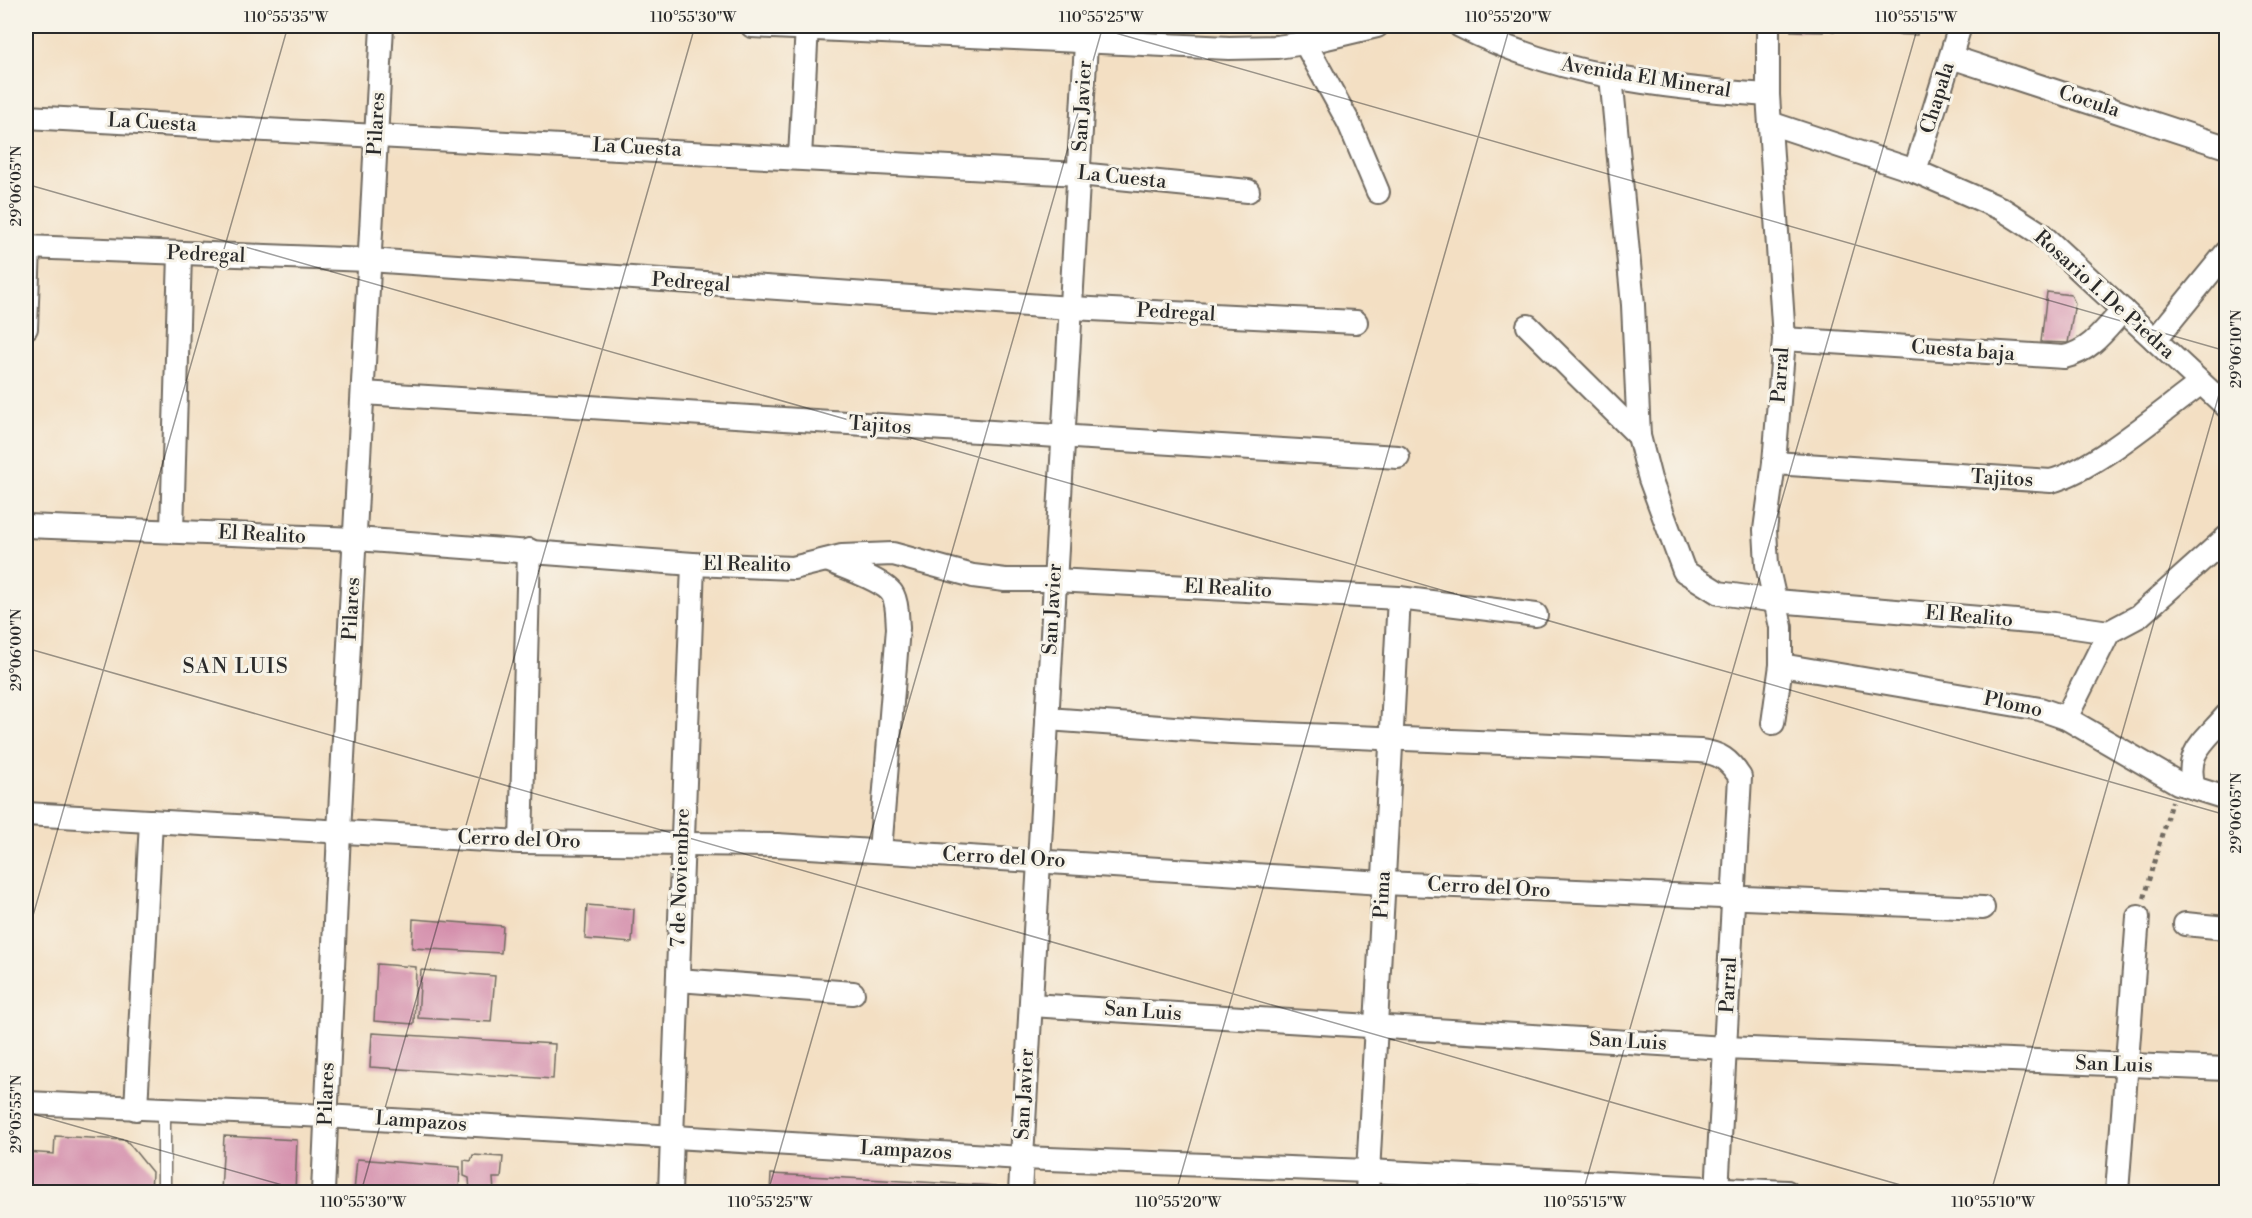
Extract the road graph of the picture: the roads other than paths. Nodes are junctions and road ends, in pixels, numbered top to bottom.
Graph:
1 (382, 26) edge
2 (752, 26) edge
3 (1460, 26) edge
4 (1768, 26) edge
5 (1960, 26) edge
6 (807, 27) edge
7 (1363, 27) edge
8 (1087, 34) edge
9 (1305, 43) junction
10 (1951, 57) junction
11 (1611, 76) junction
12 (1768, 95) junction
13 (26, 117) edge
14 (1770, 123) junction
15 (377, 134) junction
16 (2226, 147) edge
17 (800, 157) junction
18 (1916, 171) junction
19 (1079, 174) junction
20 (1248, 191) dead end
21 (1378, 192) dead end
22 (27, 247) edge
23 (2226, 253) edge
24 (180, 254) junction
25 (369, 260) junction
26 (1071, 308) junction
27 (2123, 310) junction
28 (1356, 322) dead end
29 (1528, 326) dead end
30 (26, 328) edge
31 (1784, 339) junction
32 (2155, 340) junction
33 (2201, 383) junction
34 (363, 393) junction
35 (2226, 406) edge
36 (1639, 436) junction
37 (1064, 438) junction
38 (1398, 457) dead end
39 (1774, 463) junction
40 (26, 526) edge
41 (172, 530) junction
42 (2226, 538) edge
43 (356, 539) junction
44 (529, 550) junction
45 (827, 560) junction
46 (693, 564) junction
47 (1055, 580) junction
48 (1399, 598) junction
49 (1776, 601) junction
50 (1536, 615) dead end
51 (2109, 632) junction
52 (1781, 665) junction
53 (2226, 716) edge
54 (2066, 718) junction
55 (1047, 719) junction
56 (1773, 723) dead end
57 (1392, 738) junction
58 (2186, 786) junction
59 (2226, 798) edge
60 (26, 814) edge
61 (151, 821) junction
62 (339, 832) junction
63 (521, 842) junction
64 (681, 843) junction
65 (880, 850) junction
66 (1039, 860) junction
67 (1383, 883) junction
68 (1733, 899) junction
69 (1983, 908) dead end
70 (2138, 917) road end
71 (2185, 924) dead end
72 (2226, 928) edge
73 (678, 980) junction
74 (854, 993) dead end
75 (1030, 1005) junction
76 (1377, 1026) junction
77 (1725, 1048) junction
78 (2126, 1065) junction
79 (2226, 1069) edge
80 (26, 1103) edge
81 (135, 1109) junction
82 (164, 1110) junction
83 (326, 1116) junction
84 (672, 1138) junction
85 (1022, 1158) junction
86 (1368, 1182) edge
87 (1717, 1190) edge
88 (164, 1192) edge
89 (323, 1192) edge
90 (669, 1192) edge
91 (1020, 1192) edge
92 (1787, 1192) edge
93 (2118, 1192) edge

1 - 15 street, Pilares
2 - 6 street
3 - 11 street, Avenida El Mineral
4 - 12 street, Parral
5 - 10 street, Chapala
6 - 8 street
6 - 17 street
7 - 9 street
8 - 9 street
8 - 19 street, San Javier
9 - 21 street
10 - 16 street, Cocula
10 - 18 street, Chapala
11 - 12 street, Avenida El Mineral
11 - 36 street
12 - 14 street, Parral
13 - 15 street, La Cuesta
14 - 18 street, Rosario I. De Piedra
14 - 31 street, Parral
15 - 17 street, La Cuesta
15 - 25 street, Pilares
17 - 19 street, La Cuesta
18 - 27 street, Rosario I. De Piedra
19 - 20 street, La Cuesta
19 - 26 street, San Javier
22 - 24 street, Pedregal
22 - 30 street
23 - 32 street
24 - 25 street, Pedregal
24 - 41 street
25 - 26 street, Pedregal
25 - 34 street, Pilares
26 - 28 street, Pedregal
26 - 37 street, San Javier
27 - 31 street, Cuesta baja
27 - 32 street, Rosario I. De Piedra
29 - 36 street
31 - 39 street, Parral
32 - 33 street, Rosario I. De Piedra
33 - 35 street, Rosario I. De Piedra
33 - 39 street, Tajitos
34 - 37 street, Tajitos
34 - 43 street, Pilares
36 - 49 street, El Realito
37 - 38 street, Tajitos
37 - 47 street, San Javier
39 - 49 street, Parral
40 - 41 street, El Realito
41 - 43 street, El Realito
42 - 51 street
43 - 44 street, El Realito
43 - 62 street, Pilares
44 - 46 street, El Realito
44 - 63 street
45 - 46 street, El Realito
45 - 47 street, El Realito
45 - 65 street
46 - 64 street, 7 de Noviembre
47 - 48 street, El Realito
47 - 55 street, San Javier
48 - 50 street, El Realito
48 - 57 street, Pima
49 - 51 street, El Realito
49 - 52 street, Parral
51 - 54 street
52 - 54 street, Plomo
52 - 56 street, Parral
53 - 58 street
54 - 58 street, Plomo
55 - 57 street
55 - 66 street, San Javier
57 - 67 street, Pima
57 - 68 street, Parral
58 - 59 street, Plomo
60 - 61 street, Cerro del Oro
61 - 62 street, Cerro del Oro
61 - 81 street
62 - 63 street, Cerro del Oro
62 - 83 street, Pilares
63 - 64 street, Cerro del Oro
64 - 65 street, Cerro del Oro
64 - 73 street, 7 de Noviembre
65 - 66 street, Cerro del Oro
66 - 67 street, Cerro del Oro
66 - 75 street, San Javier
67 - 68 street, Cerro del Oro
67 - 76 street, Pima
68 - 69 street, Cerro del Oro
68 - 77 street, Parral
70 - 78 street
71 - 72 street
73 - 74 street
73 - 84 street, 7 de Noviembre
75 - 76 street, San Luis
75 - 85 street, San Javier
76 - 77 street, San Luis
76 - 86 street, Pima
77 - 78 street, San Luis
77 - 87 street, Parral
78 - 79 street, San Luis
78 - 93 street
80 - 81 street, Lampazos
81 - 82 street, Lampazos
82 - 83 street, Lampazos
82 - 88 lane
83 - 84 street, Lampazos
83 - 89 street, Pilares
84 - 85 street, Lampazos
84 - 90 street, 7 de Noviembre
85 - 86 street, Lampazos
85 - 91 street, San Javier
86 - 87 street, Lampazos
87 - 92 street, Lampazos

